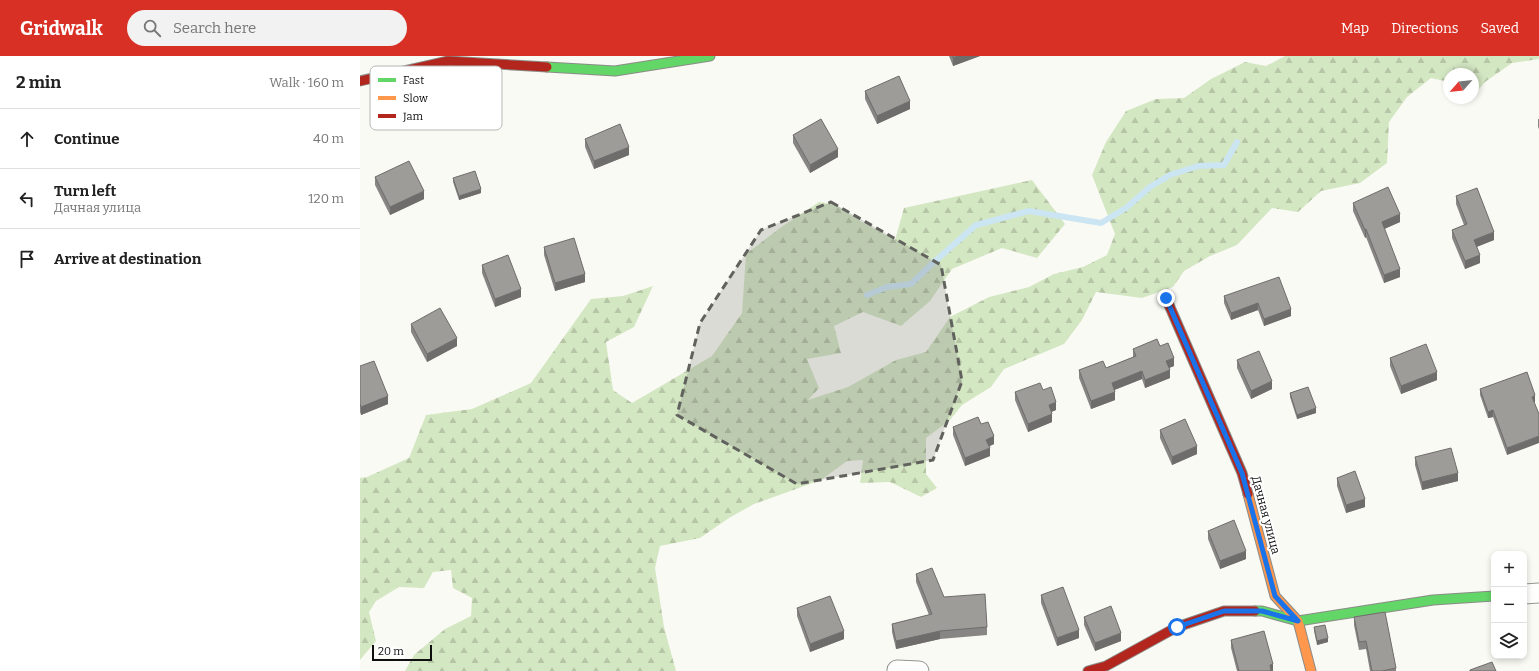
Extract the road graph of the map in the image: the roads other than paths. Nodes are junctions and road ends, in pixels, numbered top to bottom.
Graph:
1 (710, 56) edge
2 (426, 66) edge
3 (370, 79) edge
4 (360, 81) edge
5 (1166, 298) dead end
6 (1539, 593) edge
7 (1527, 594) edge
8 (1491, 596) edge
9 (1298, 621) junction
10 (897, 670) dead end
11 (919, 671) edge
12 (1088, 671) edge
13 (1312, 671) edge

1 - 2 street
3 - 4 street
5 - 9 street, Дачная улица
6 - 7 street
8 - 9 street
9 - 12 street
9 - 13 street, Дачная улица
10 - 11 street

